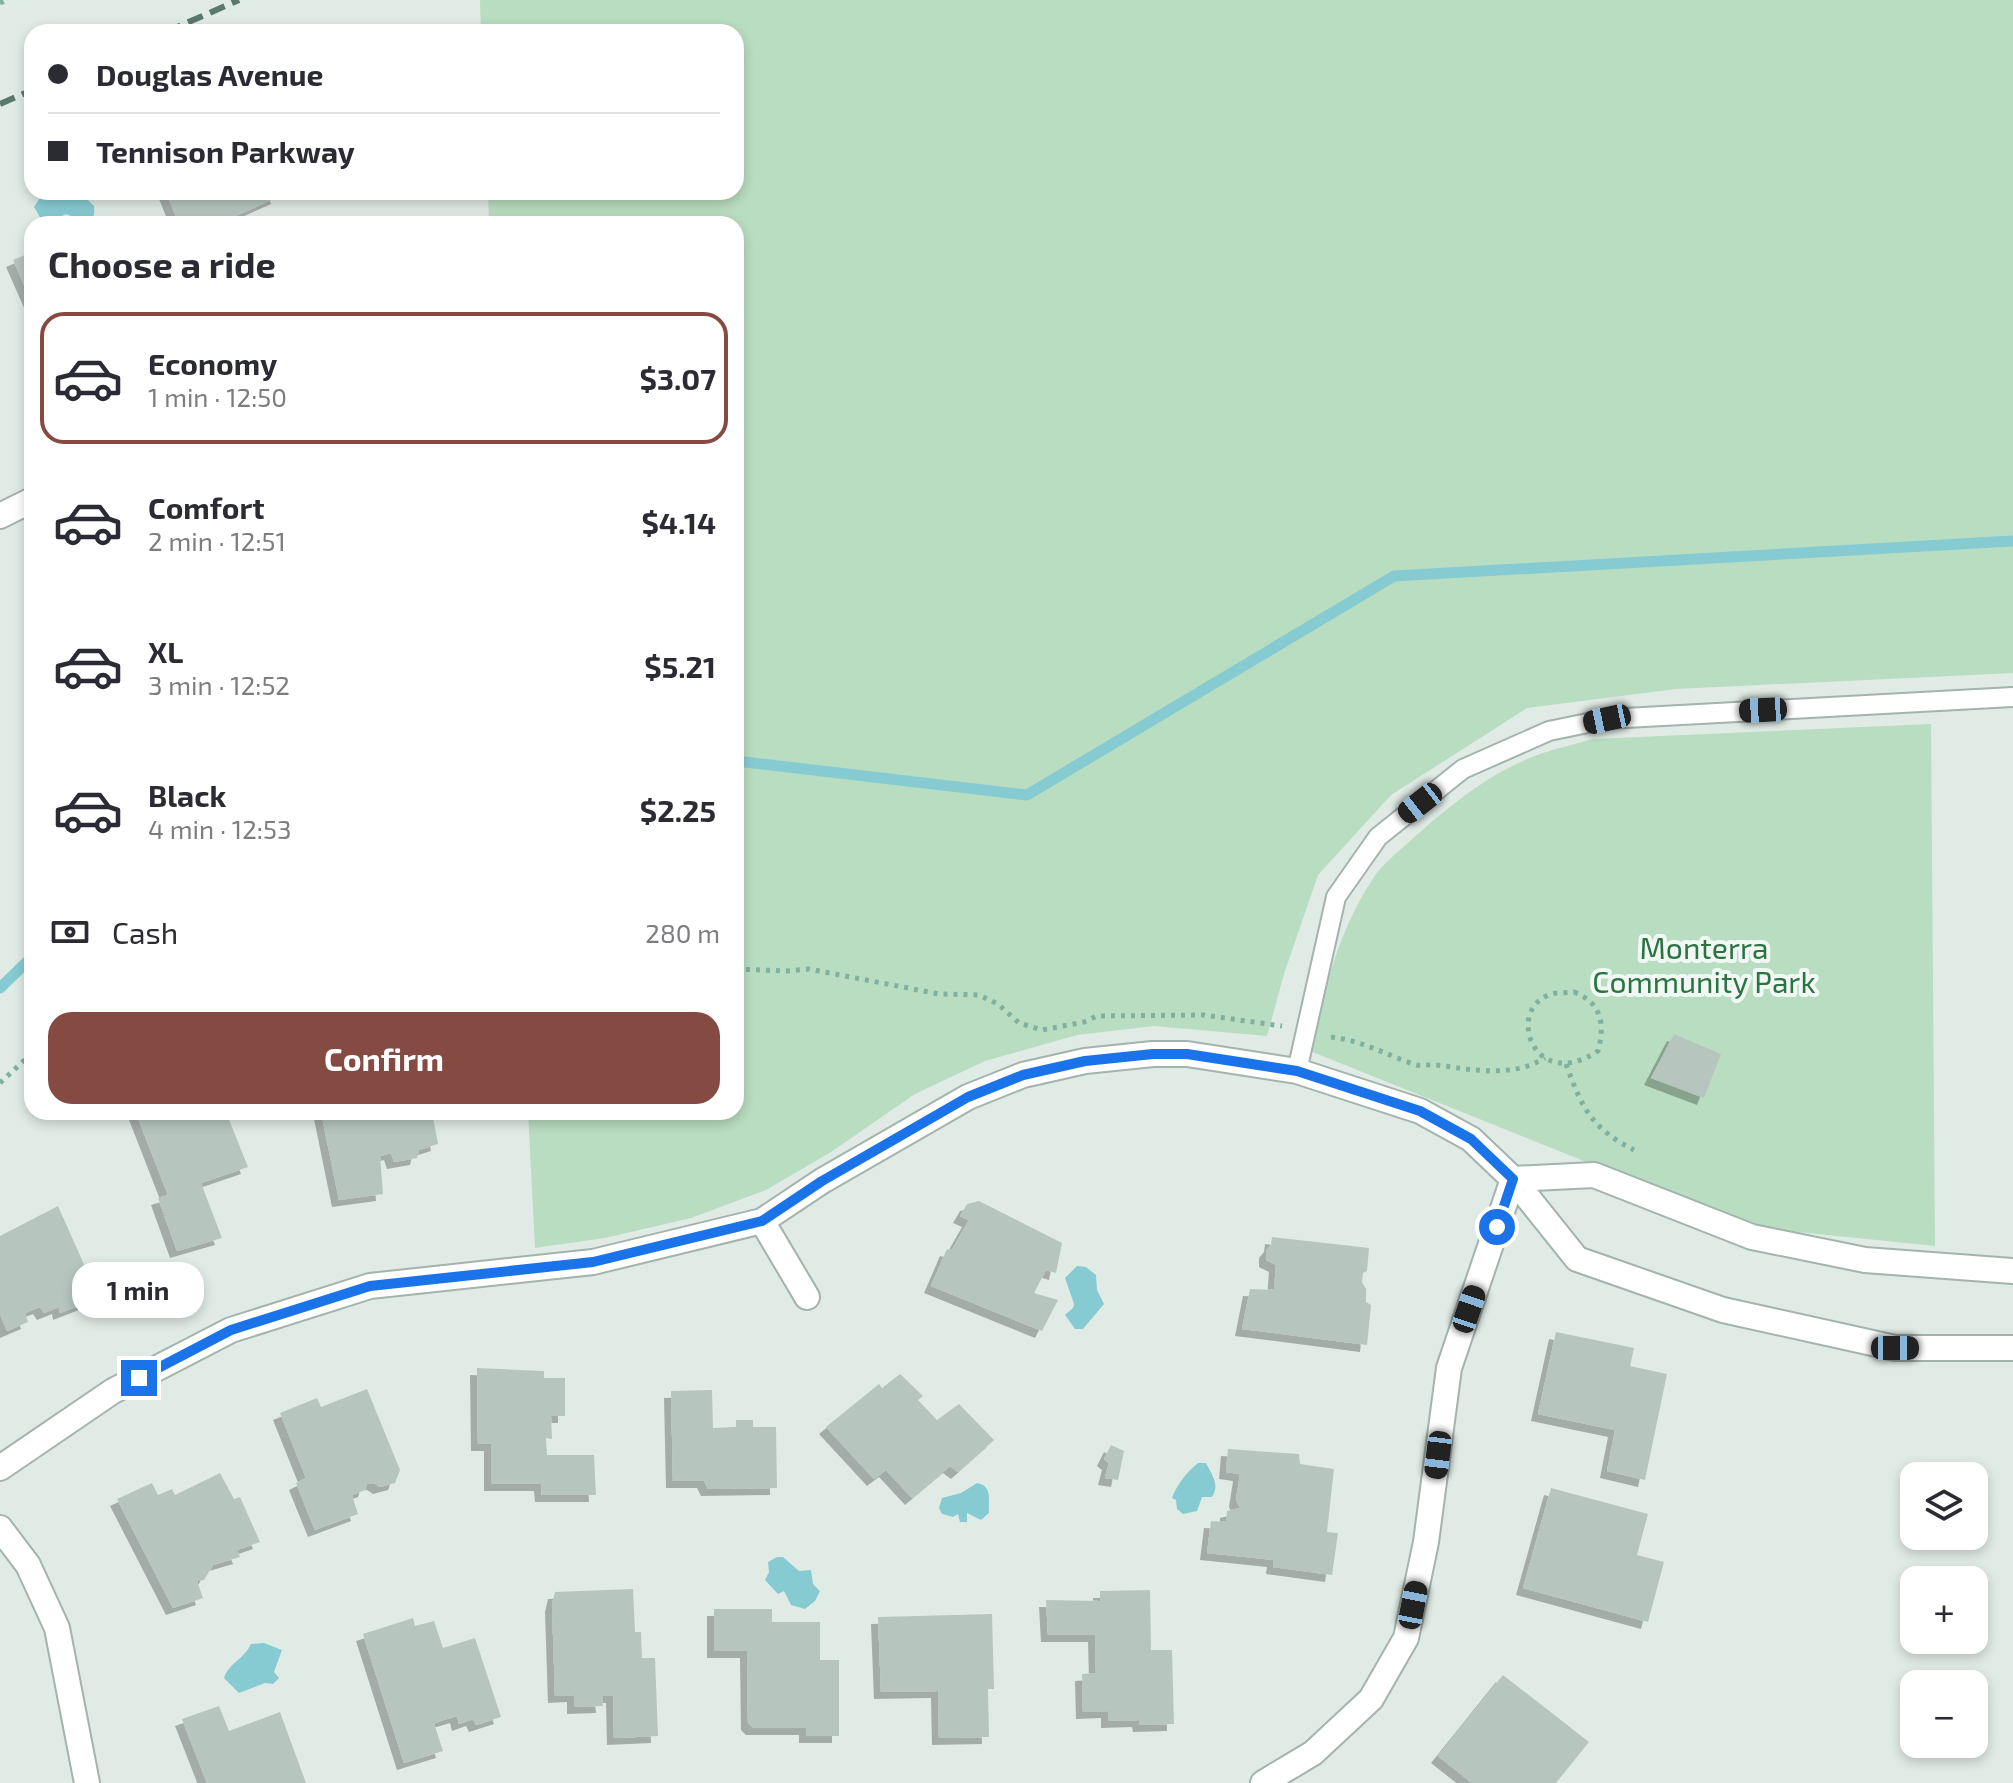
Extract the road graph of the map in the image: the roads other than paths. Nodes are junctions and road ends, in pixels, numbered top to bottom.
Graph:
1 (24, 504) edge
2 (0, 516) edge
3 (2013, 697) edge
4 (1297, 1071) junction
5 (1513, 1179) junction
6 (762, 1221) junction
7 (2013, 1271) edge
8 (807, 1297) dead end
9 (2013, 1348) edge
10 (0, 1468) edge
11 (0, 1528) edge
12 (87, 1783) edge
13 (1263, 1783) edge

1 - 2 street
3 - 4 lane
4 - 5 street
4 - 6 street
5 - 7 street
5 - 9 street
5 - 13 street
6 - 8 street
6 - 10 street
11 - 12 street

